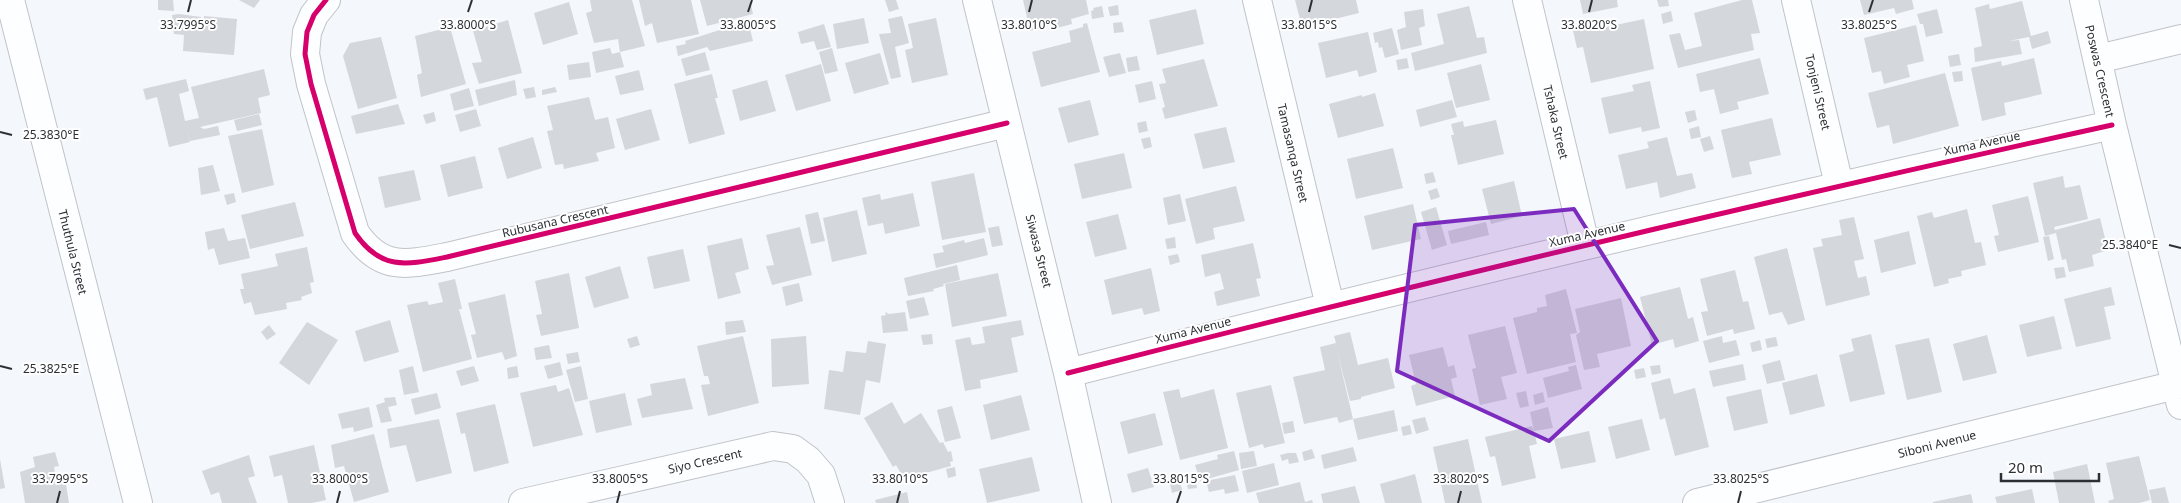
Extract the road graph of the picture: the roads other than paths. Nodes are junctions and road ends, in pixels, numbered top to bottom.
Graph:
1 (10, 0) edge
2 (326, 0) edge
3 (977, 0) edge
4 (1257, 0) edge
5 (1527, 0) edge
6 (1796, 0) edge
7 (2084, 0) edge
8 (2181, 39) edge
9 (2098, 59) junction
10 (1007, 123) junction
11 (2112, 125) junction
12 (1839, 185) junction
13 (1585, 244) junction
14 (1330, 306) junction
15 (1068, 372) junction
16 (2179, 395) edge
17 (138, 503) edge
18 (523, 503) edge
19 (830, 503) edge
20 (1097, 503) edge
21 (1697, 503) edge

1 - 17 street, Thuthula Street
2 - 10 street, Rubusana Crescent
3 - 10 street, Siwasa Street
4 - 14 street, Tamasanqa Street
5 - 13 street, Tshaka Street
6 - 12 street, Tonjeni Street
7 - 9 street, Poswas Crescent
8 - 9 street
9 - 11 street, Poswas Crescent
10 - 15 street, Siwasa Street
11 - 12 street, Xuma Avenue
11 - 16 street, Poswas Crescent
12 - 13 street, Xuma Avenue
13 - 14 street, Xuma Avenue
14 - 15 street, Xuma Avenue
15 - 20 street, Siwasa Street
16 - 21 street, Siboni Avenue
18 - 19 street, Siyo Crescent

